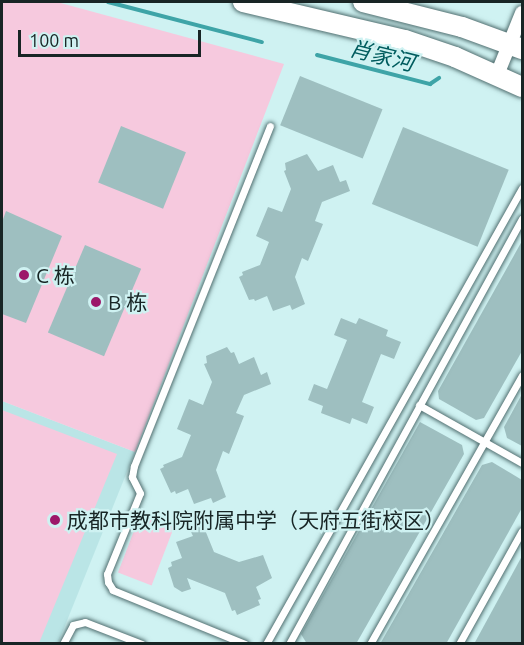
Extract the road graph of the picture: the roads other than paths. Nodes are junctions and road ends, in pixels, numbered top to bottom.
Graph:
1 (243, 2) edge
2 (363, 2) edge
3 (522, 13) edge
4 (516, 46) edge
5 (497, 75) junction
6 (522, 87) edge
7 (270, 126) dead end
8 (522, 188) edge
9 (522, 219) edge
10 (522, 375) edge
11 (419, 405) junction
12 (485, 441) junction
13 (522, 463) edge
14 (522, 531) edge
15 (63, 644) edge
16 (142, 644) edge
17 (245, 644) edge
18 (266, 644) edge
19 (289, 644) edge
20 (370, 644) edge
21 (459, 644) edge

1 - 5 main road
2 - 4 main road
3 - 4 street
4 - 5 street
5 - 6 main road
7 - 17 lane
8 - 18 lane
9 - 11 lane
10 - 12 lane
11 - 12 lane
11 - 19 lane
12 - 13 lane
12 - 20 lane
14 - 21 lane
15 - 16 lane

